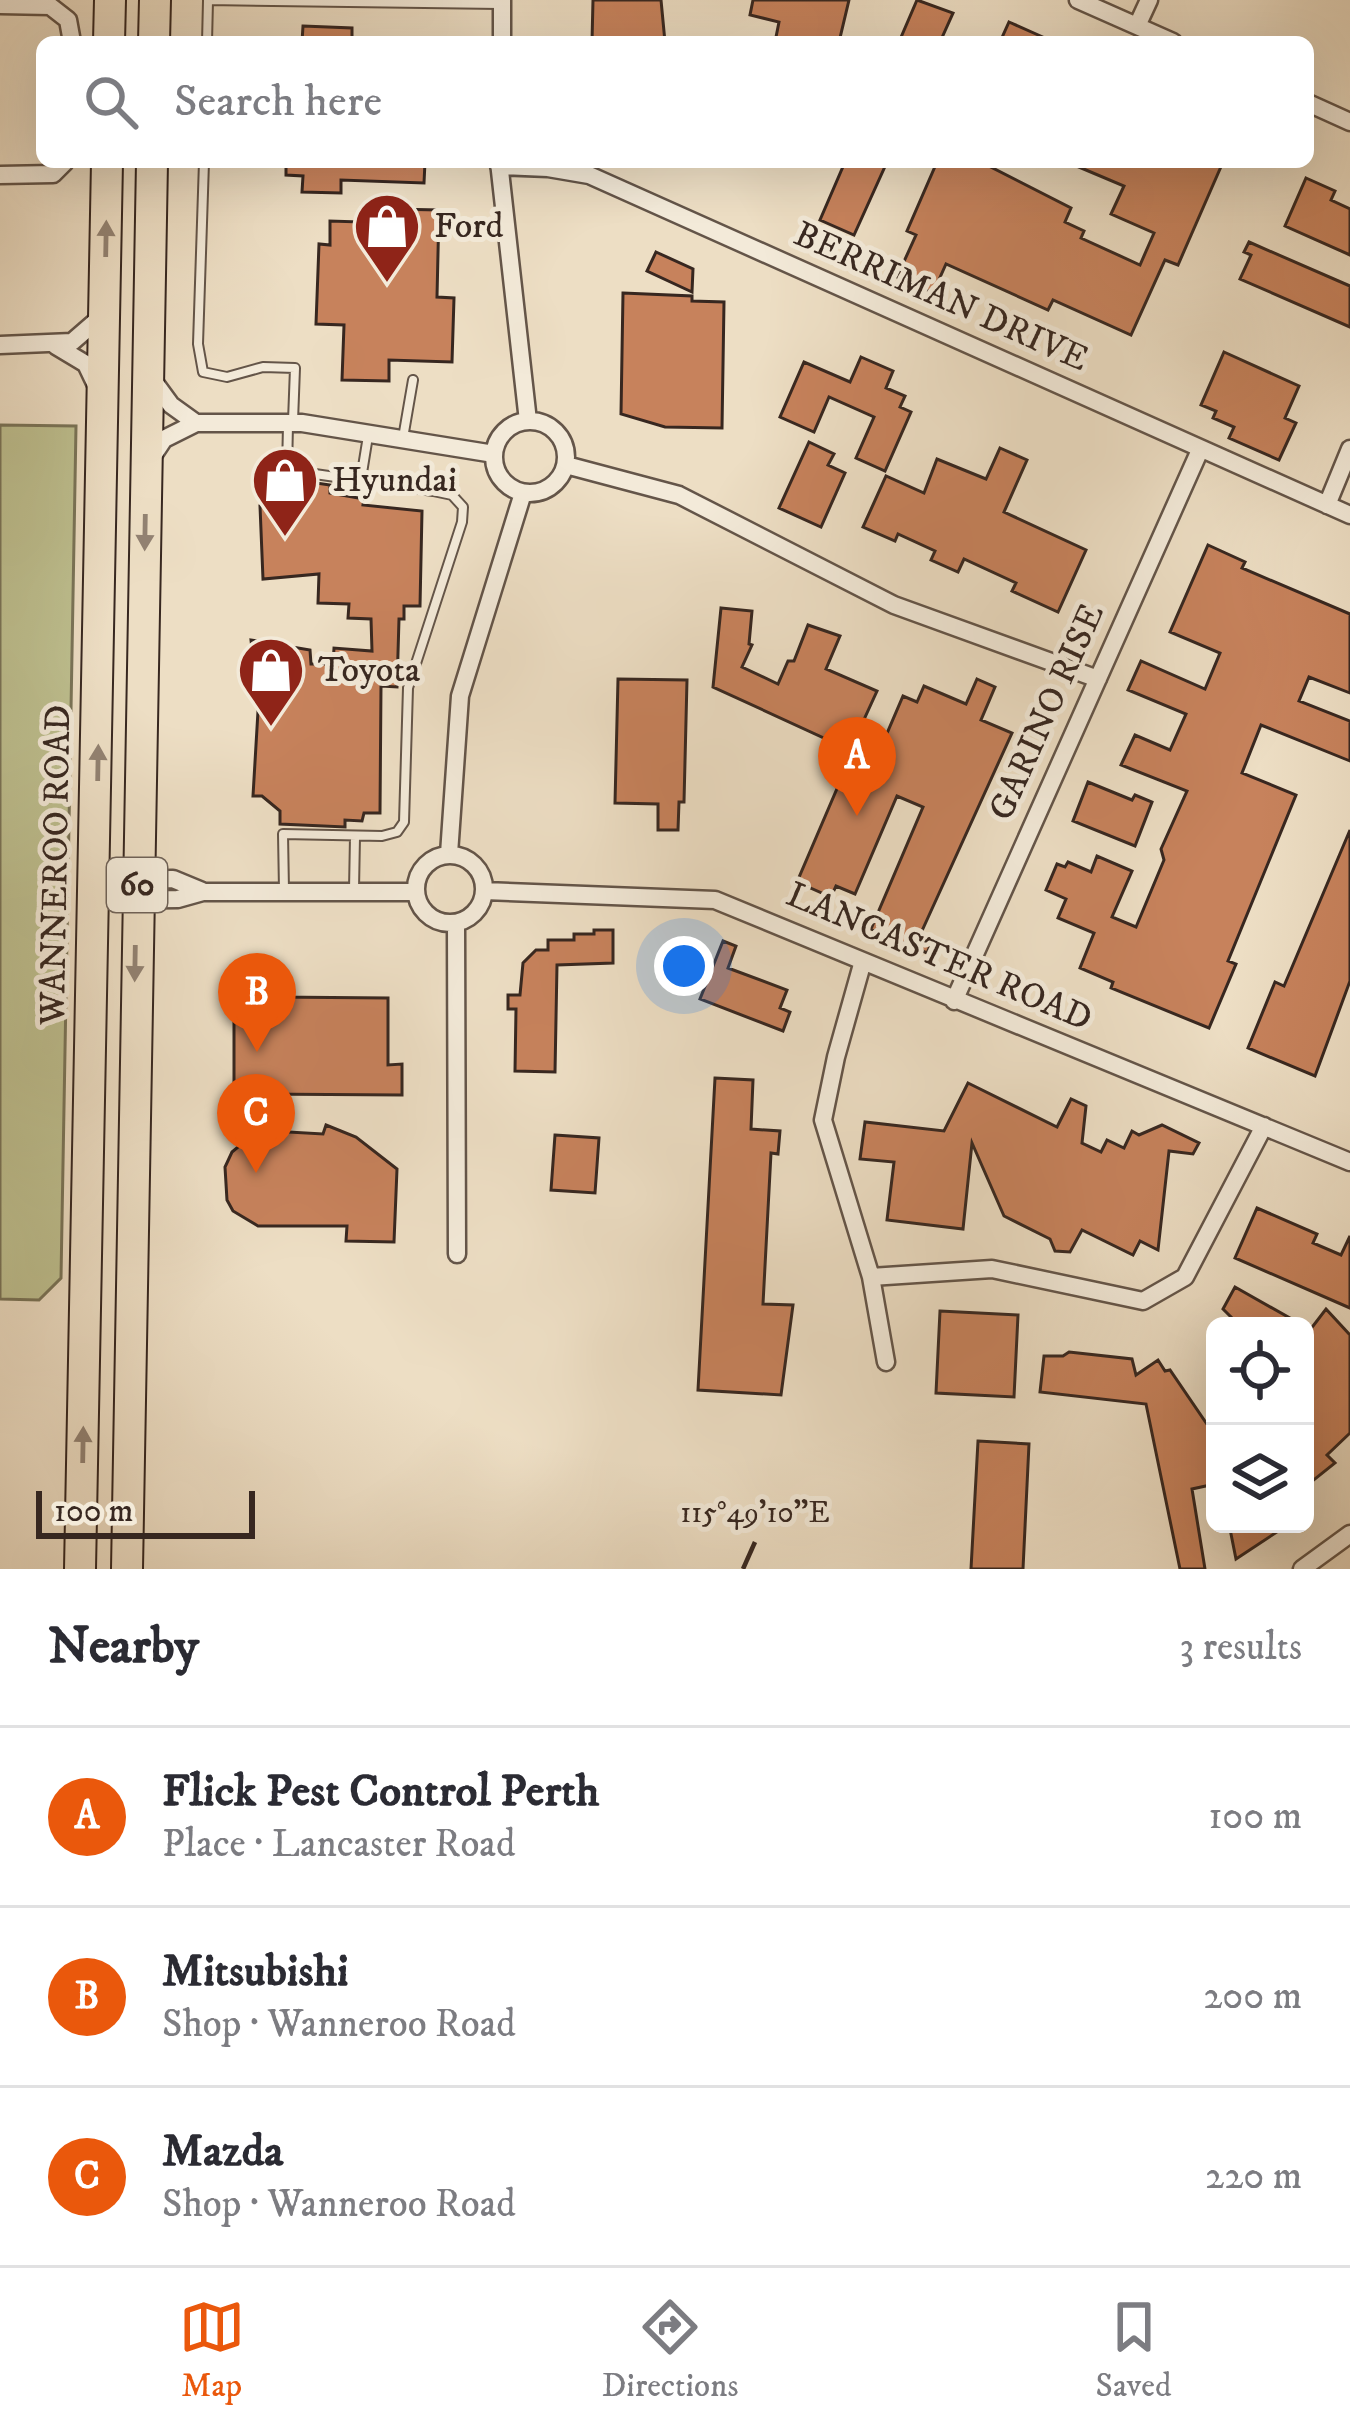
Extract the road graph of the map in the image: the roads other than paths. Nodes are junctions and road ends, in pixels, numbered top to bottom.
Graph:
1 (110, 0) edge
2 (155, 0) edge
3 (1078, 0) edge
4 (1149, 0) edge
5 (208, 1) edge
6 (502, 2) edge
7 (0, 5) edge
8 (1137, 26) junction
9 (72, 36) edge
10 (110, 36) edge
11 (154, 36) edge
12 (207, 36) edge
13 (502, 36) edge
14 (1160, 36) edge
15 (1314, 106) edge
16 (1350, 122) edge
17 (59, 168) edge
18 (107, 168) edge
19 (152, 168) edge
20 (204, 168) edge
21 (499, 168) edge
22 (548, 168) edge
23 (0, 175) edge
24 (104, 314) junction
25 (0, 345) edge
26 (55, 346) junction
27 (149, 373) junction
28 (413, 380) dead end
29 (102, 398) junction
30 (528, 422) junction
31 (196, 423) junction
32 (291, 423) junction
33 (368, 434) junction
34 (403, 440) junction
35 (1350, 449) edge
36 (1200, 450) junction
37 (494, 454) junction
38 (566, 465) junction
39 (147, 466) junction
40 (361, 479) junction
41 (523, 493) junction
42 (1327, 505) junction
43 (1350, 515) edge
44 (1098, 680) junction
45 (355, 837) junction
46 (449, 854) junction
47 (95, 890) junction
48 (136, 890) junction
49 (485, 891) junction
50 (284, 892) junction
51 (354, 892) junction
52 (416, 892) junction
53 (456, 923) junction
54 (863, 961) junction
55 (954, 1001) junction
56 (1264, 1126) junction
57 (1350, 1162) edge
58 (457, 1255) dead end
59 (871, 1277) junction
60 (886, 1362) dead end
61 (1350, 1534) edge
62 (77, 1567) edge
63 (127, 1569) edge
64 (1302, 1569) edge

1 - 10 highway
2 - 11 highway
3 - 8 street
4 - 8 street
5 - 6 lane
5 - 12 lane
6 - 13 street
7 - 9 street
8 - 14 street
15 - 16 street
17 - 23 street
24 -> 18 highway, WANNEROO ROAD / 60
19 - 27 highway, 60
20 - 32 lane
21 - 30 street
22 - 36 street, BERRIMAN DRIVE
24 - 26 street
24 - 29 highway, WANNEROO ROAD / 60
25 - 26 street
26 - 29 street
27 - 31 street
27 - 39 highway, 60
28 - 34 lane
47 -> 29 highway, WANNEROO ROAD / 60
30 - 37 street
30 - 38 street
31 - 32 street
31 - 39 street
32 - 33 street
32 - 40 lane
33 - 34 street
33 - 40 lane
34 - 37 street
35 - 42 street
36 - 42 street, BERRIMAN DRIVE
36 - 44 street, GARINO RISE
37 - 41 street
38 - 41 street
38 - 44 street
39 -> 48 highway, 60
40 - 45 lane
41 - 46 street
42 - 43 street, BERRIMAN DRIVE
44 - 55 street, GARINO RISE
45 - 50 lane
45 - 51 lane
46 - 49 street
46 - 52 street
47 - 48 street
62 -> 47 highway, WANNEROO ROAD / 60
48 - 50 street
48 -> 63 highway, 60
49 - 53 street
49 - 54 street, LANCASTER ROAD
50 - 51 street
51 - 52 street
52 - 53 street
53 - 58 street
54 - 55 street, LANCASTER ROAD
54 - 59 street
55 - 56 street, LANCASTER ROAD
56 - 57 street, LANCASTER ROAD
56 - 59 street
59 - 60 street
61 - 64 street

